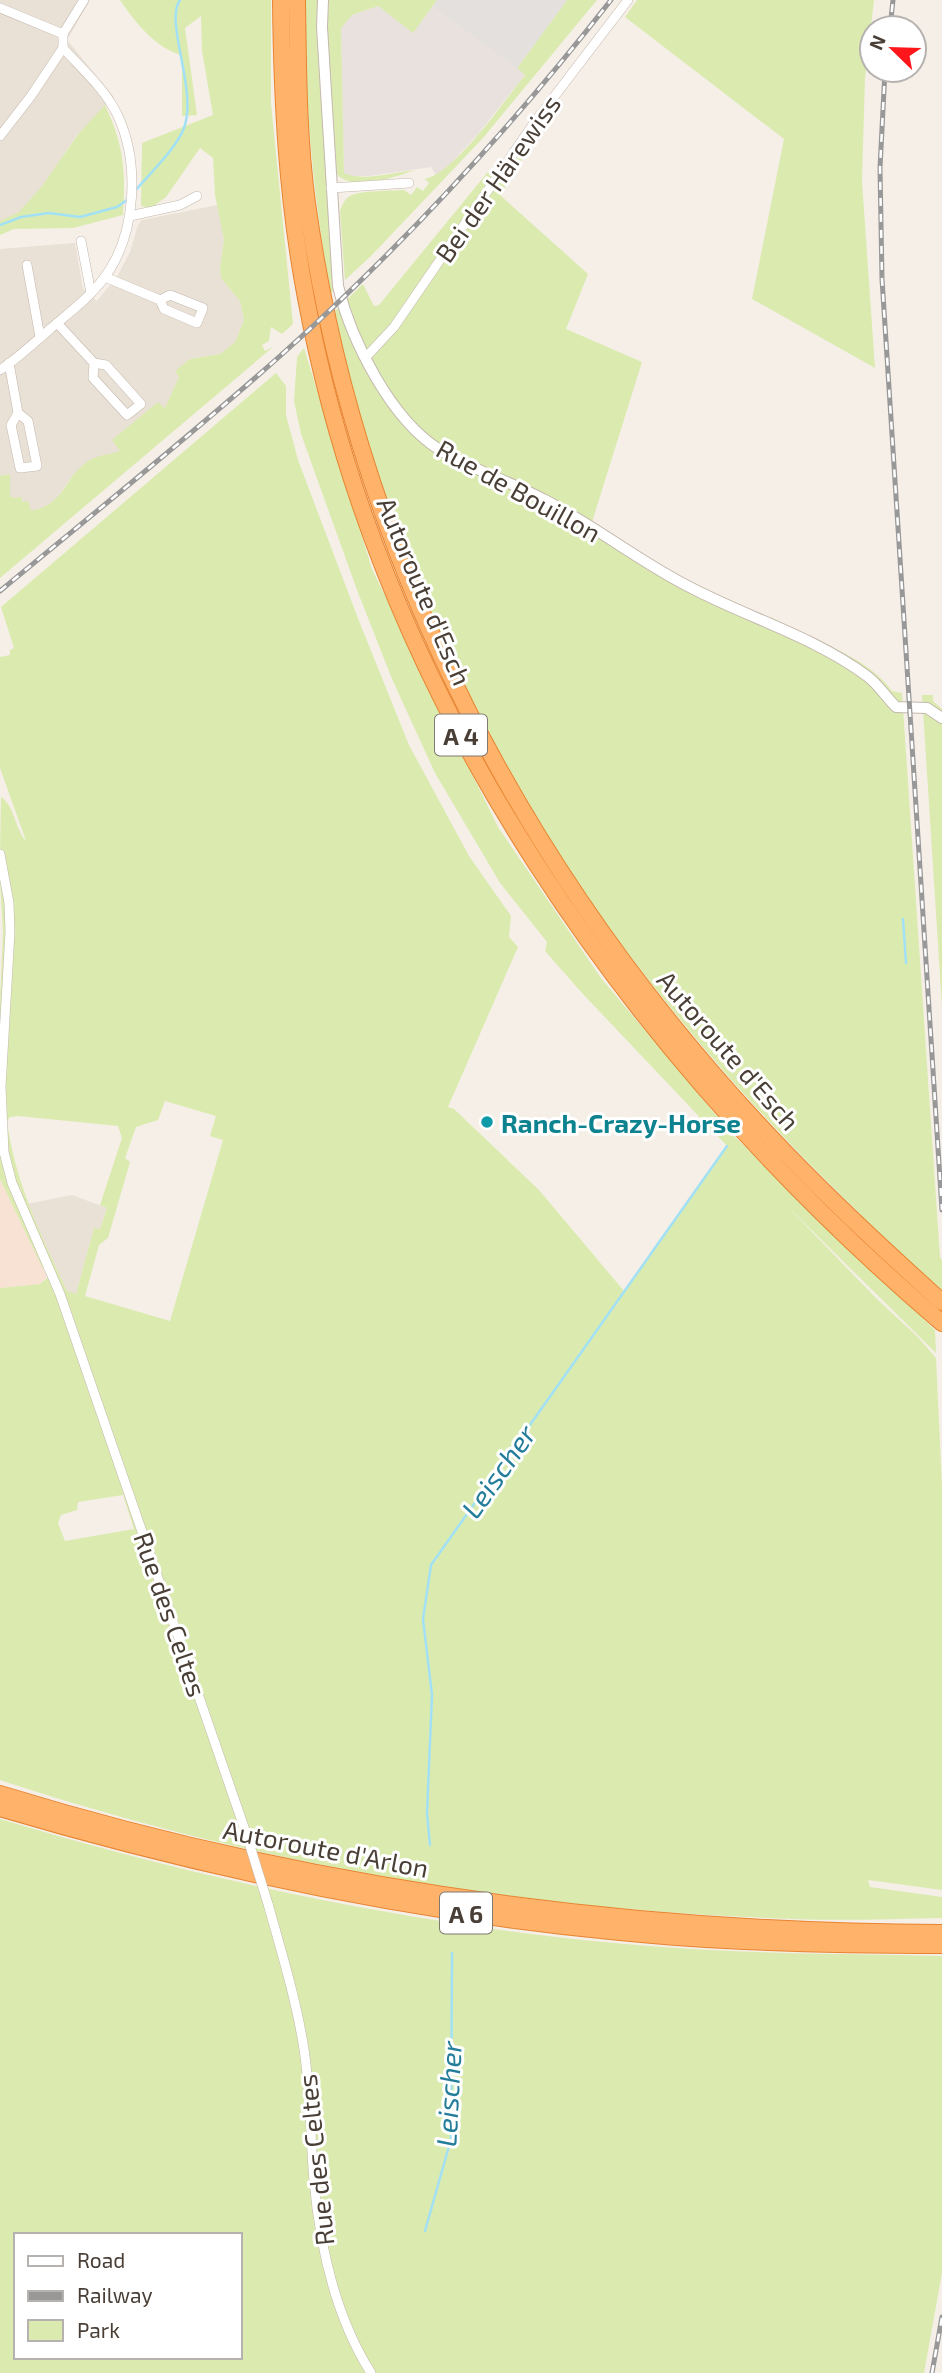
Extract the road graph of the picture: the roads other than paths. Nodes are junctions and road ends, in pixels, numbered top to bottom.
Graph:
1 (83, 0) edge
2 (281, 0) edge
3 (297, 0) edge
4 (323, 0) edge
5 (628, 0) edge
6 (0, 8) edge
7 (63, 34) junction
8 (63, 48) junction
9 (0, 136) edge
10 (409, 183) dead end
11 (331, 188) junction
12 (197, 196) dead end
13 (130, 216) junction
14 (81, 241) dead end
15 (27, 265) dead end
16 (105, 277) junction
17 (91, 293) junction
18 (160, 300) dead end
19 (58, 323) junction
20 (40, 337) junction
21 (366, 357) junction
22 (9, 363) junction
23 (94, 363) junction
24 (0, 370) edge
25 (18, 413) junction
26 (942, 718) edge
27 (0, 854) edge
28 (942, 1302) edge
29 (942, 1323) edge
30 (0, 1794) edge
31 (0, 1808) edge
32 (942, 1933) edge
33 (942, 1945) edge
34 (371, 2373) edge

1 - 7 street
2 - 29 highway, Autoroute d'Esch / A 4
3 - 28 highway, Autoroute d'Esch / A 4
4 - 11 street, Rue de Bouillon
5 - 21 street, Bei der Härewiss
6 - 7 street
7 - 8 street
8 - 9 street
8 - 13 street
10 - 11 street
11 - 21 street, Rue de Bouillon
12 - 13 street
13 - 16 street
14 - 17 street
15 - 20 street
16 - 17 street
16 - 18 street
17 - 19 street
19 - 20 street
19 - 23 street
20 - 22 street
21 - 26 street, Rue de Bouillon
22 - 24 street
22 - 25 street
23 - 23 street
25 - 25 street
27 - 34 street, Rue des Celtes, bridge
30 - 32 highway, Autoroute d'Arlon / A 6
31 - 33 highway, Autoroute d'Arlon / A 6

